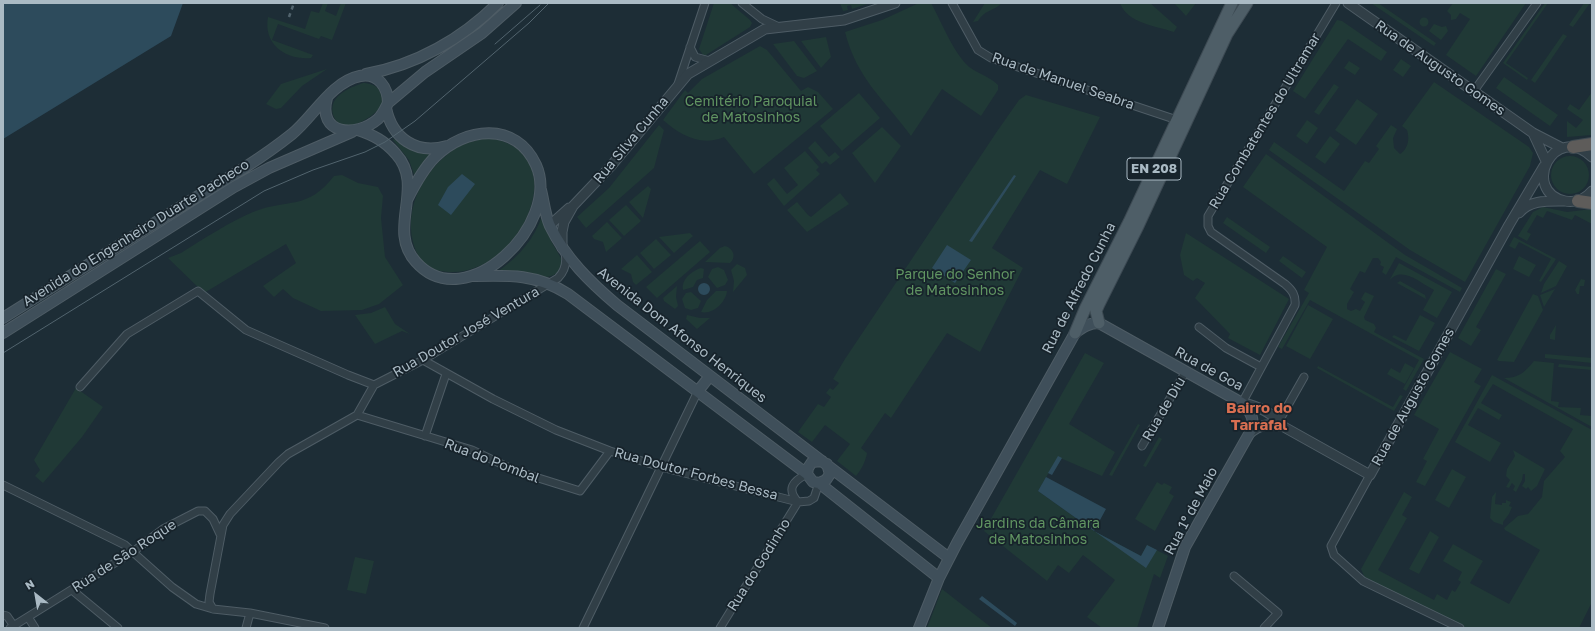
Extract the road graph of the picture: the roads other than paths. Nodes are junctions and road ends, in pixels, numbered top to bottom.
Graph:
1 (498, 3) edge
2 (516, 3) edge
3 (705, 3) edge
4 (742, 3) edge
5 (894, 3) edge
6 (952, 3) edge
7 (1232, 3) edge
8 (1247, 3) edge
9 (1336, 3) edge
10 (1348, 3) edge
11 (1537, 3) edge
12 (779, 27) junction
13 (690, 46) junction
14 (710, 61) junction
15 (362, 75) junction
16 (678, 85) junction
17 (1474, 91) junction
18 (327, 98) junction
19 (387, 105) junction
20 (1177, 120) junction
21 (355, 131) junction
22 (1533, 133) junction
23 (451, 144) junction
24 (1592, 144) edge
25 (1568, 147) junction
26 (1592, 157) edge
27 (1545, 164) junction
28 (541, 190) junction
29 (1592, 191) edge
30 (584, 195) junction
31 (407, 200) junction
32 (1564, 201) junction
33 (1578, 201) junction
34 (1592, 203) edge
35 (550, 225) junction
36 (1509, 225) junction
37 (564, 250) junction
38 (474, 276) junction
39 (549, 284) junction
40 (3, 318) edge
41 (1099, 323) junction
42 (1199, 327) dead end
43 (3, 333) edge
44 (1075, 333) junction
45 (423, 360) junction
46 (1261, 367) junction
47 (1186, 371) junction
48 (446, 374) junction
49 (710, 376) junction
50 (1304, 377) dead end
51 (374, 385) junction
52 (80, 387) dead end
53 (698, 391) junction
54 (1242, 403) junction
55 (357, 416) junction
56 (1281, 424) junction
57 (1249, 434) junction
58 (425, 436) junction
59 (1142, 446) dead end
60 (610, 451) junction
61 (824, 462) junction
62 (661, 467) junction
63 (807, 474) junction
64 (1370, 475) junction
65 (819, 483) junction
66 (3, 485) edge
67 (798, 502) junction
68 (220, 534) junction
69 (134, 551) junction
70 (949, 558) junction
71 (1234, 576) dead end
72 (939, 578) junction
73 (72, 590) junction
74 (213, 609) junction
75 (250, 613) junction
76 (3, 615) edge
77 (28, 617) junction
78 (12, 627) edge
79 (35, 628) edge
80 (118, 628) edge
81 (246, 628) edge
82 (325, 628) edge
83 (583, 628) edge
84 (720, 628) edge
85 (919, 628) edge
86 (1158, 628) edge
87 (1264, 628) edge
88 (1460, 628) edge

1 - 15 main road
2 - 19 main road
3 - 13 street
4 - 12 street
5 - 12 street, Rua Silva Cunha
6 - 20 street, Rua de Manuel Seabra
7 - 20 main road, Rua de Alfredo Cunha / EN 208
8 - 41 main road, Rua de Alfredo Cunha / EN 208
9 - 46 street, Rua Combatentes do Ultramar
10 - 17 street, Rua de Augusto Gomes
11 - 17 street
12 - 14 street, Rua Silva Cunha
13 - 14 street
13 - 16 street
14 - 16 street, Rua Silva Cunha
15 - 18 main road
15 - 19 main road
16 - 30 street, Rua Silva Cunha
17 - 22 street, Rua de Augusto Gomes
18 - 21 main road
18 - 40 main road, Avenida do Engenheiro Duarte Pacheco
19 - 21 main road
19 - 23 main road
20 - 44 main road, Rua de Alfredo Cunha / EN 208
21 - 31 main road
21 - 43 main road, Avenida do Engenheiro Duarte Pacheco
22 - 25 street, Rua de Augusto Gomes
22 - 27 street, Rua de Augusto Gomes
23 - 28 main road
23 - 31 main road
24 - 25 highway
25 - 26 street, Rua de Augusto Gomes
25 - 27 street
27 - 32 street
27 - 36 street, Rua de Augusto Gomes
28 - 35 main road, Avenida Dom Afonso Henriques
28 - 38 main road
29 - 33 street
30 - 35 street, Rua Silva Cunha
30 - 37 street, Rua Silva Cunha
31 - 38 main road
32 - 33 street, Rua de Augusto Gomes
32 - 36 street, Rua de Augusto Gomes
33 - 34 highway
35 - 37 main road, Avenida Dom Afonso Henriques
36 - 64 street, Rua de Augusto Gomes
37 - 39 street, Rua Doutor José Ventura
37 - 49 main road, Avenida Dom Afonso Henriques
38 - 39 main road
39 - 45 street, Rua Doutor José Ventura
39 - 53 main road
41 - 44 main road
41 - 47 main road, Rua de Goa
42 - 46 street
44 - 70 main road, Rua de Alfredo Cunha / EN 208
45 - 48 street, Rua Doutor Forbes Bessa
45 - 51 street, Rua Doutor José Ventura
46 - 54 street, Rua Combatentes do Ultramar
47 - 54 main road, Rua de Goa
47 - 59 street, Rua de Diu
48 - 58 street
48 - 60 street, Rua Doutor Forbes Bessa
49 - 53 main road
49 - 61 main road, Avenida Dom Afonso Henriques
50 - 56 street
51 - 52 street
51 - 55 street
53 - 62 street
53 - 63 main road
54 - 56 street, Rua de Goa
54 - 57 main road, Rua 1º de Maio
55 - 58 street, Rua do Pombal
55 - 68 street
56 - 57 street
56 - 64 street, Rua de Goa
57 - 86 main road, Rua 1º de Maio
58 - 60 street, Rua do Pombal
60 - 62 street, Rua Doutor Forbes Bessa
61 - 63 main road
61 - 65 main road
61 - 70 main road, Avenida Dom Afonso Henriques
62 - 67 street, Rua Doutor Forbes Bessa
62 - 83 street
63 - 65 main road
63 - 67 street
64 - 88 street, Rua de Augusto Gomes
65 - 67 street
65 - 72 main road
66 - 69 street
67 - 84 street, Rua do Godinho
68 - 69 street, Rua de São Roque
68 - 74 street
69 - 73 street, Rua de São Roque
69 - 74 street
70 - 72 main road, Rua de Alfredo Cunha
71 - 87 street
72 - 85 main road, Rua de Alfredo Cunha
73 - 77 street, Rua de São Roque
73 - 80 street
74 - 75 street
75 - 81 street
75 - 82 street
76 - 78 street
77 - 78 street, Rua de São Roque
77 - 79 street

